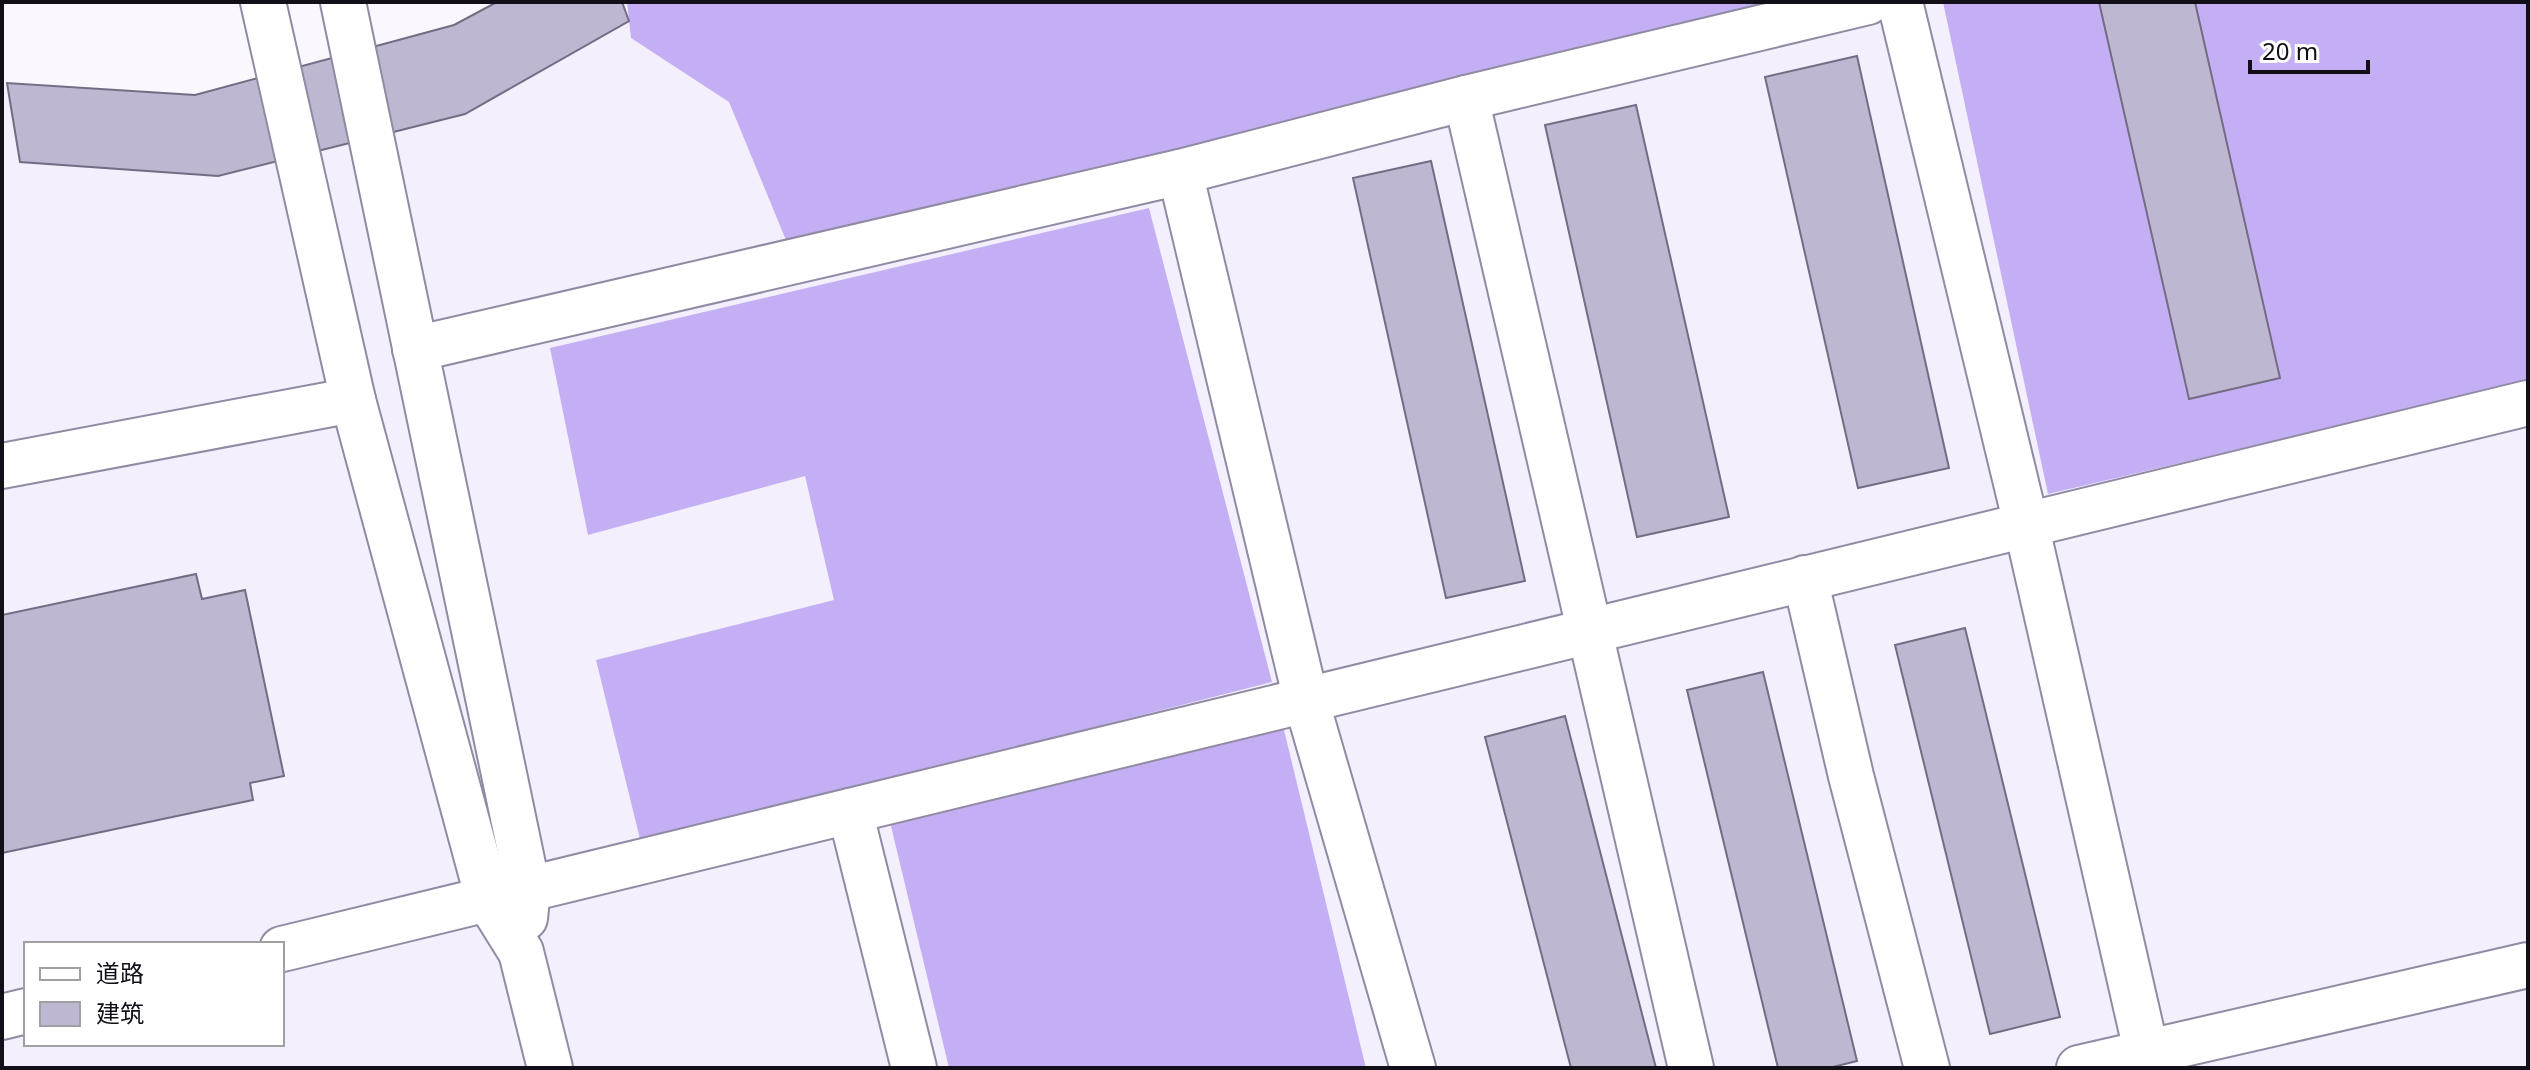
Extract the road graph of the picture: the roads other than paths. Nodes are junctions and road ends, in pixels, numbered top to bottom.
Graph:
1 (263, 2) edge
2 (343, 2) edge
3 (1868, 2) edge
4 (1900, 2) edge
5 (1466, 98) junction
6 (1180, 172) junction
7 (415, 349) junction
8 (353, 400) junction
9 (2528, 403) edge
10 (2, 466) edge
11 (2026, 524) junction
12 (1805, 578) junction
13 (1587, 631) junction
14 (1306, 700) junction
15 (850, 811) junction
16 (508, 894) junction
17 (284, 949) edge
18 (2528, 965) edge
19 (24, 1012) edge
20 (2, 1017) edge
21 (2149, 1061) edge
22 (550, 1068) edge
23 (914, 1068) edge
24 (1413, 1068) edge
25 (1691, 1068) edge
26 (1927, 1068) edge
27 (2079, 1068) edge

1 - 8 street
2 - 7 street
3 - 5 street
4 - 11 street
5 - 6 street
5 - 13 street
6 - 7 street
6 - 14 street
7 - 16 street
8 - 10 street
8 - 16 street
9 - 11 street
11 - 12 street
11 - 21 street
12 - 13 street
12 - 26 street
13 - 14 street
13 - 25 street
14 - 15 street
14 - 24 street
15 - 16 street
15 - 23 street
16 - 17 street
16 - 22 street
18 - 21 street
19 - 20 street
21 - 27 street

